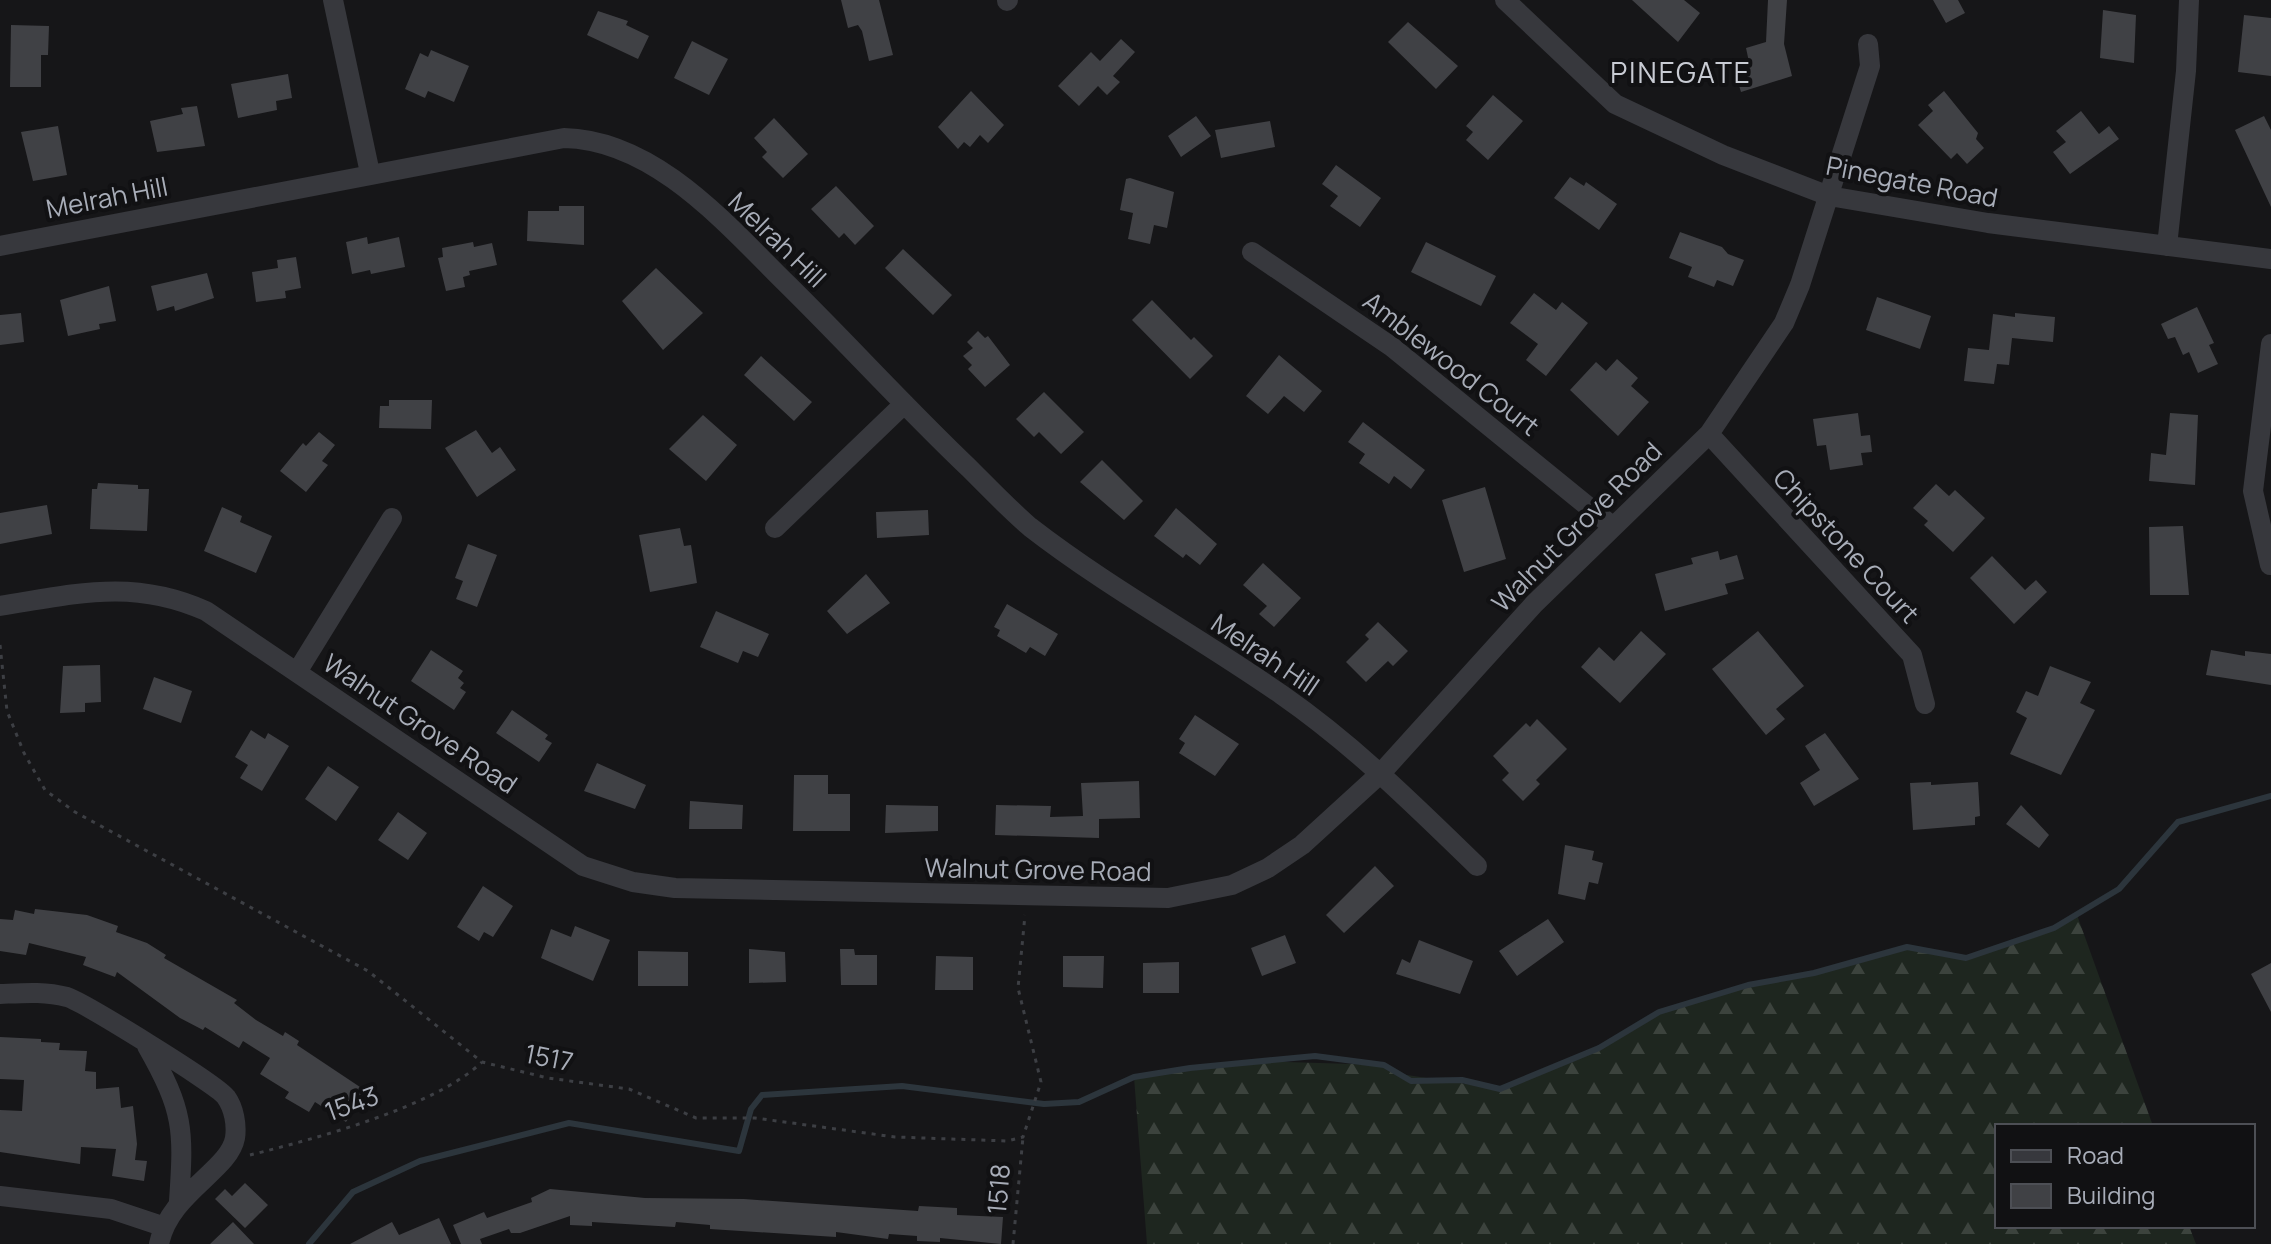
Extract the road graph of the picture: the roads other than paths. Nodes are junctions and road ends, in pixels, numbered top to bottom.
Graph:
1 (333, 0) edge
2 (1505, 0) edge
3 (2189, 0) edge
4 (1868, 44) dead end
5 (370, 173) junction
6 (1829, 196) junction
7 (0, 246) edge
8 (2167, 246) junction
9 (1252, 252) dead end
10 (2271, 259) edge
11 (2271, 344) edge
12 (903, 405) junction
13 (1709, 434) junction
14 (392, 518) dead end
15 (1612, 526) junction
16 (775, 528) dead end
17 (2270, 565) edge
18 (0, 606) edge
19 (297, 672) junction
20 (1925, 704) dead end
21 (1382, 772) junction
22 (1477, 866) dead end
23 (0, 994) edge
24 (147, 1046) junction
25 (0, 1196) edge
26 (179, 1201) junction
27 (160, 1235) edge

1 - 5 street
2 - 6 street, Pinegate Road
3 - 8 street
4 - 6 street, Walnut Grove Road
5 - 7 street, Melrah Hill
5 - 12 street, Melrah Hill
6 - 8 street, Pinegate Road
6 - 13 street, Walnut Grove Road
8 - 10 street, Pinegate Road
9 - 15 street, Amblewood Court
11 - 17 street
12 - 16 street
12 - 21 street, Melrah Hill
13 - 15 street, Walnut Grove Road
13 - 20 street, Chipstone Court
14 - 19 street
15 - 21 street, Walnut Grove Road
18 - 19 street, Walnut Grove Road
19 - 21 street, Walnut Grove Road
21 - 22 street, Melrah Hill
23 - 24 street
24 - 26 street
24 - 26 street
25 - 27 street
26 - 27 street

